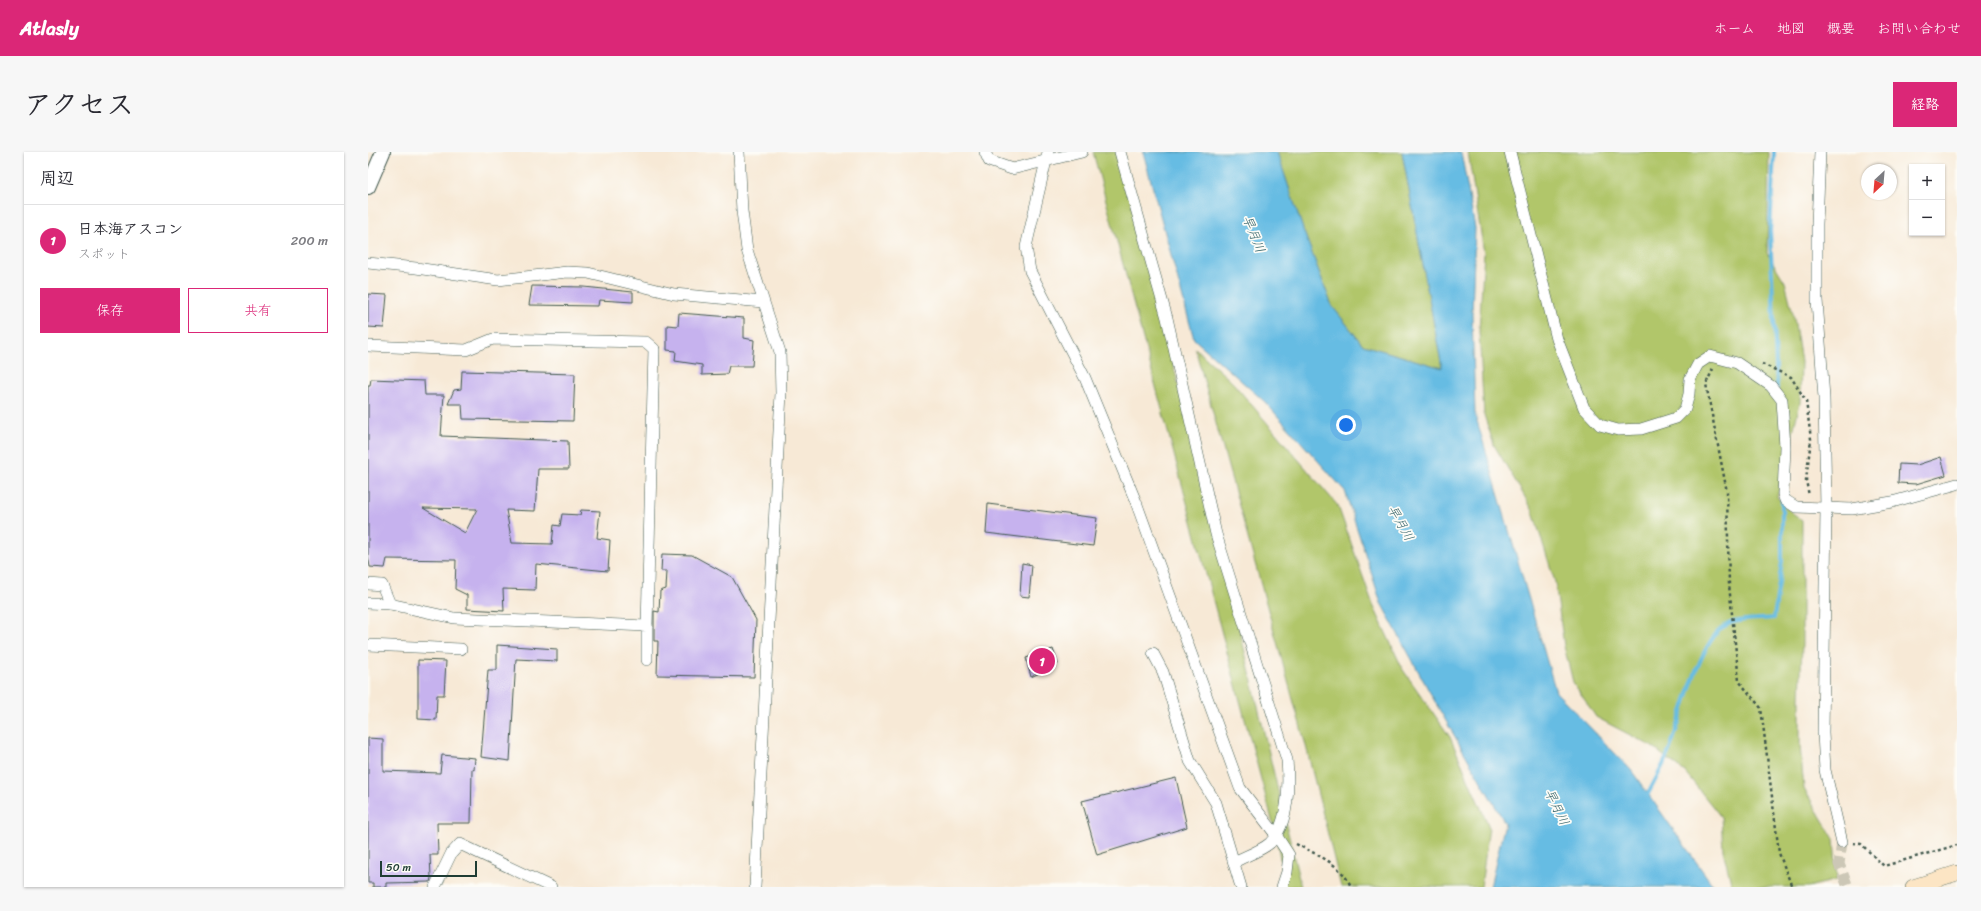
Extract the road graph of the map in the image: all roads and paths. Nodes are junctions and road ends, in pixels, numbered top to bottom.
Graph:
1 (383, 152) edge
2 (739, 152) edge
3 (985, 152) edge
4 (1082, 152) edge
5 (1120, 152) edge
6 (1510, 152) edge
7 (1820, 152) edge
8 (1047, 157) edge
9 (368, 187) edge
10 (368, 263) edge
11 (763, 302) junction
12 (368, 346) edge
13 (1760, 363) dead end
14 (1718, 366) dead end
15 (1957, 484) edge
16 (1810, 499) dead end
17 (1826, 508) junction
18 (368, 584) edge
19 (368, 603) edge
20 (390, 604) junction
21 (647, 626) junction
22 (368, 645) edge
23 (461, 649) dead end
24 (1153, 653) dead end
25 (647, 660) dead end
26 (1276, 835) junction
27 (1842, 842) joint
28 (1957, 845) edge
29 (1234, 862) junction
30 (1957, 873) edge
31 (435, 887) edge
32 (551, 887) edge
33 (754, 887) edge
34 (1241, 887) edge
35 (1282, 887) edge
36 (1351, 887) edge
37 (1792, 887) edge
38 (1913, 887) edge

1 - 9 street
2 - 11 street
3 - 8 street
4 - 8 street
5 - 26 street
6 - 17 street
7 - 17 street
8 - 26 street
10 - 11 street
11 - 33 street
12 - 21 street
13 - 16 path
14 - 37 path
15 - 17 street
17 - 27 street
18 - 20 street
19 - 20 street
20 - 21 street
21 - 25 street
22 - 23 street
24 - 29 street
26 - 29 street
26 - 35 street
26 - 36 path
27 - 28 path
29 - 34 street
30 - 38 main road
31 - 32 street

